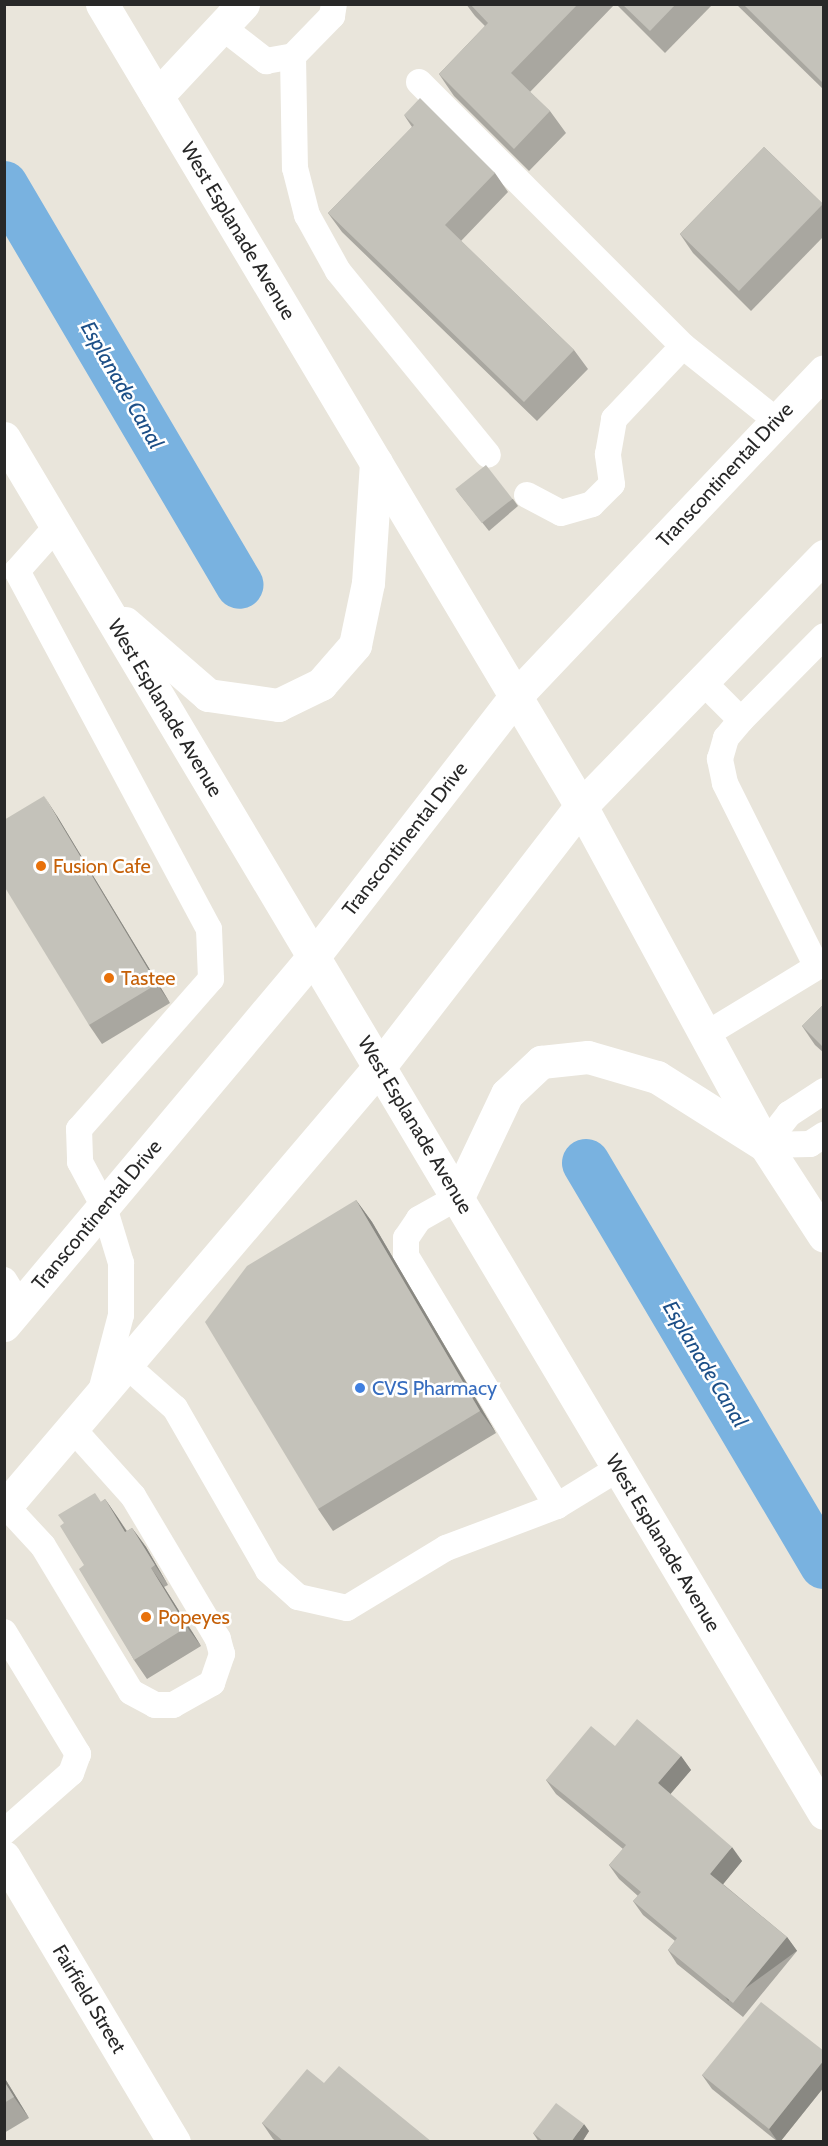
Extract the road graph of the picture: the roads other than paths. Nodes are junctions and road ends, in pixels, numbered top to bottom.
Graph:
1 (102, 4) edge
2 (334, 4) edge
3 (233, 16) edge
4 (293, 56) junction
5 (419, 82) dead end
6 (157, 96) junction
7 (682, 346) junction
8 (824, 371) edge
9 (777, 421) junction
10 (4, 438) edge
11 (488, 456) dead end
12 (376, 462) junction
13 (527, 495) dead end
14 (57, 526) junction
15 (824, 556) edge
16 (103, 604) junction
17 (824, 636) edge
18 (702, 681) junction
19 (515, 697) junction
20 (741, 720) junction
21 (581, 806) junction
22 (314, 956) junction
23 (705, 1035) junction
24 (380, 1066) junction
25 (824, 1091) edge
26 (824, 1135) edge
27 (765, 1145) junction
28 (458, 1197) junction
29 (104, 1207) junction
30 (824, 1236) edge
31 (8, 1313) edge
32 (126, 1365) junction
33 (99, 1397) junction
34 (72, 1428) junction
35 (619, 1468) junction
36 (5, 1506) edge
37 (557, 1506) junction
38 (4, 1632) edge
39 (824, 1813) edge
40 (4, 1832) edge
41 (4, 1857) edge
42 (174, 2142) edge

1 - 6 main road, West Esplanade Avenue
2 - 4 lane
3 - 4 lane
3 - 6 main road
4 - 11 lane
5 - 7 lane
6 - 12 main road, West Esplanade Avenue
7 - 9 lane
7 - 13 lane
8 - 9 main road, Transcontinental Drive
9 - 19 main road, Transcontinental Drive
10 - 14 main road, West Esplanade Avenue
12 - 16 main road
12 - 19 main road, West Esplanade Avenue
14 - 16 main road, West Esplanade Avenue
14 - 29 lane
15 - 18 main road
16 - 22 main road, West Esplanade Avenue
17 - 20 lane
18 - 20 lane
18 - 21 main road
19 - 21 main road, West Esplanade Avenue
19 - 22 main road, Transcontinental Drive
20 - 23 lane
21 - 23 main road, West Esplanade Avenue
21 - 24 main road
22 - 24 main road, West Esplanade Avenue
22 - 29 main road, Transcontinental Drive
23 - 27 main road, West Esplanade Avenue
24 - 28 main road, West Esplanade Avenue
24 - 32 main road
25 - 27 lane
26 - 27 lane
27 - 28 main road
27 - 30 main road, West Esplanade Avenue
28 - 35 main road, West Esplanade Avenue
28 - 37 lane
29 - 31 main road, Transcontinental Drive
29 - 33 lane
32 - 33 main road
32 - 37 lane
33 - 34 main road
34 - 36 main road
34 - 36 lane
35 - 37 lane
35 - 39 main road, West Esplanade Avenue
38 - 40 lane
41 - 42 main road, Fairfield Street

